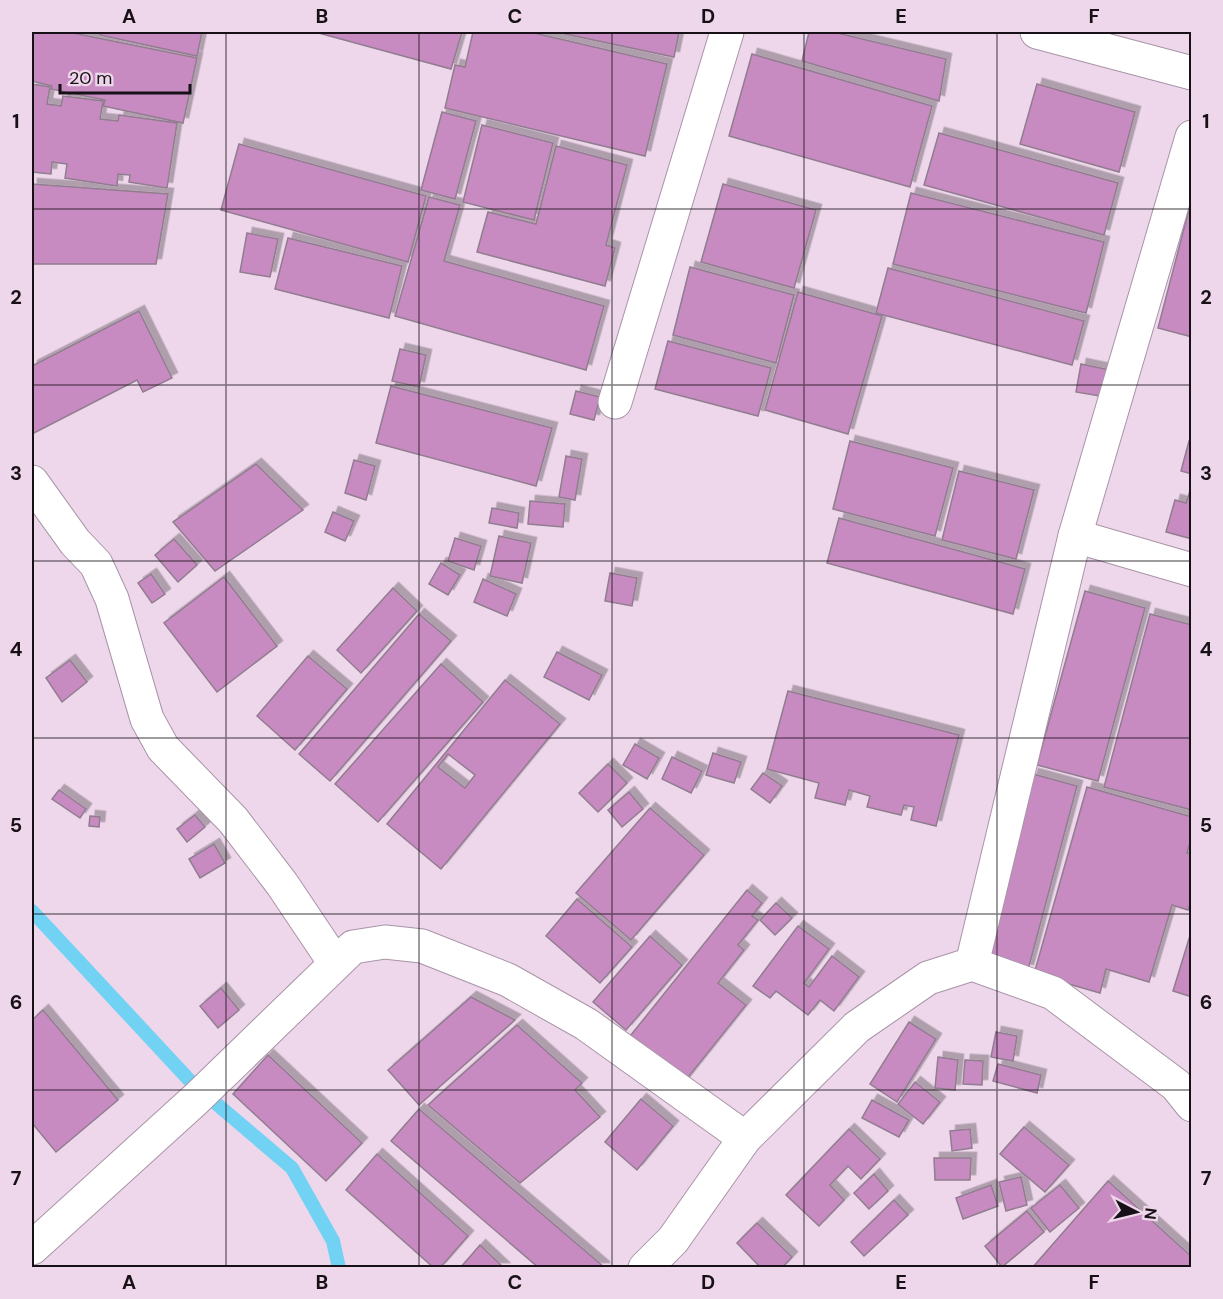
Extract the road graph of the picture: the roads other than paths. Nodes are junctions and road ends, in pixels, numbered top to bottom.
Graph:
1 (727, 32) edge
2 (1037, 32) edge
3 (1191, 73) edge
4 (1191, 137) edge
5 (615, 402) dead end
6 (32, 482) edge
7 (1075, 536) junction
8 (1191, 570) edge
9 (335, 963) junction
10 (972, 964) junction
11 (1191, 1105) edge
12 (745, 1138) junction
13 (32, 1248) edge
14 (645, 1268) edge

1 - 5 street
2 - 3 street
4 - 7 street
6 - 9 street
7 - 8 street
7 - 10 street
9 - 12 street
9 - 13 street
10 - 11 street
10 - 12 street
12 - 14 street

